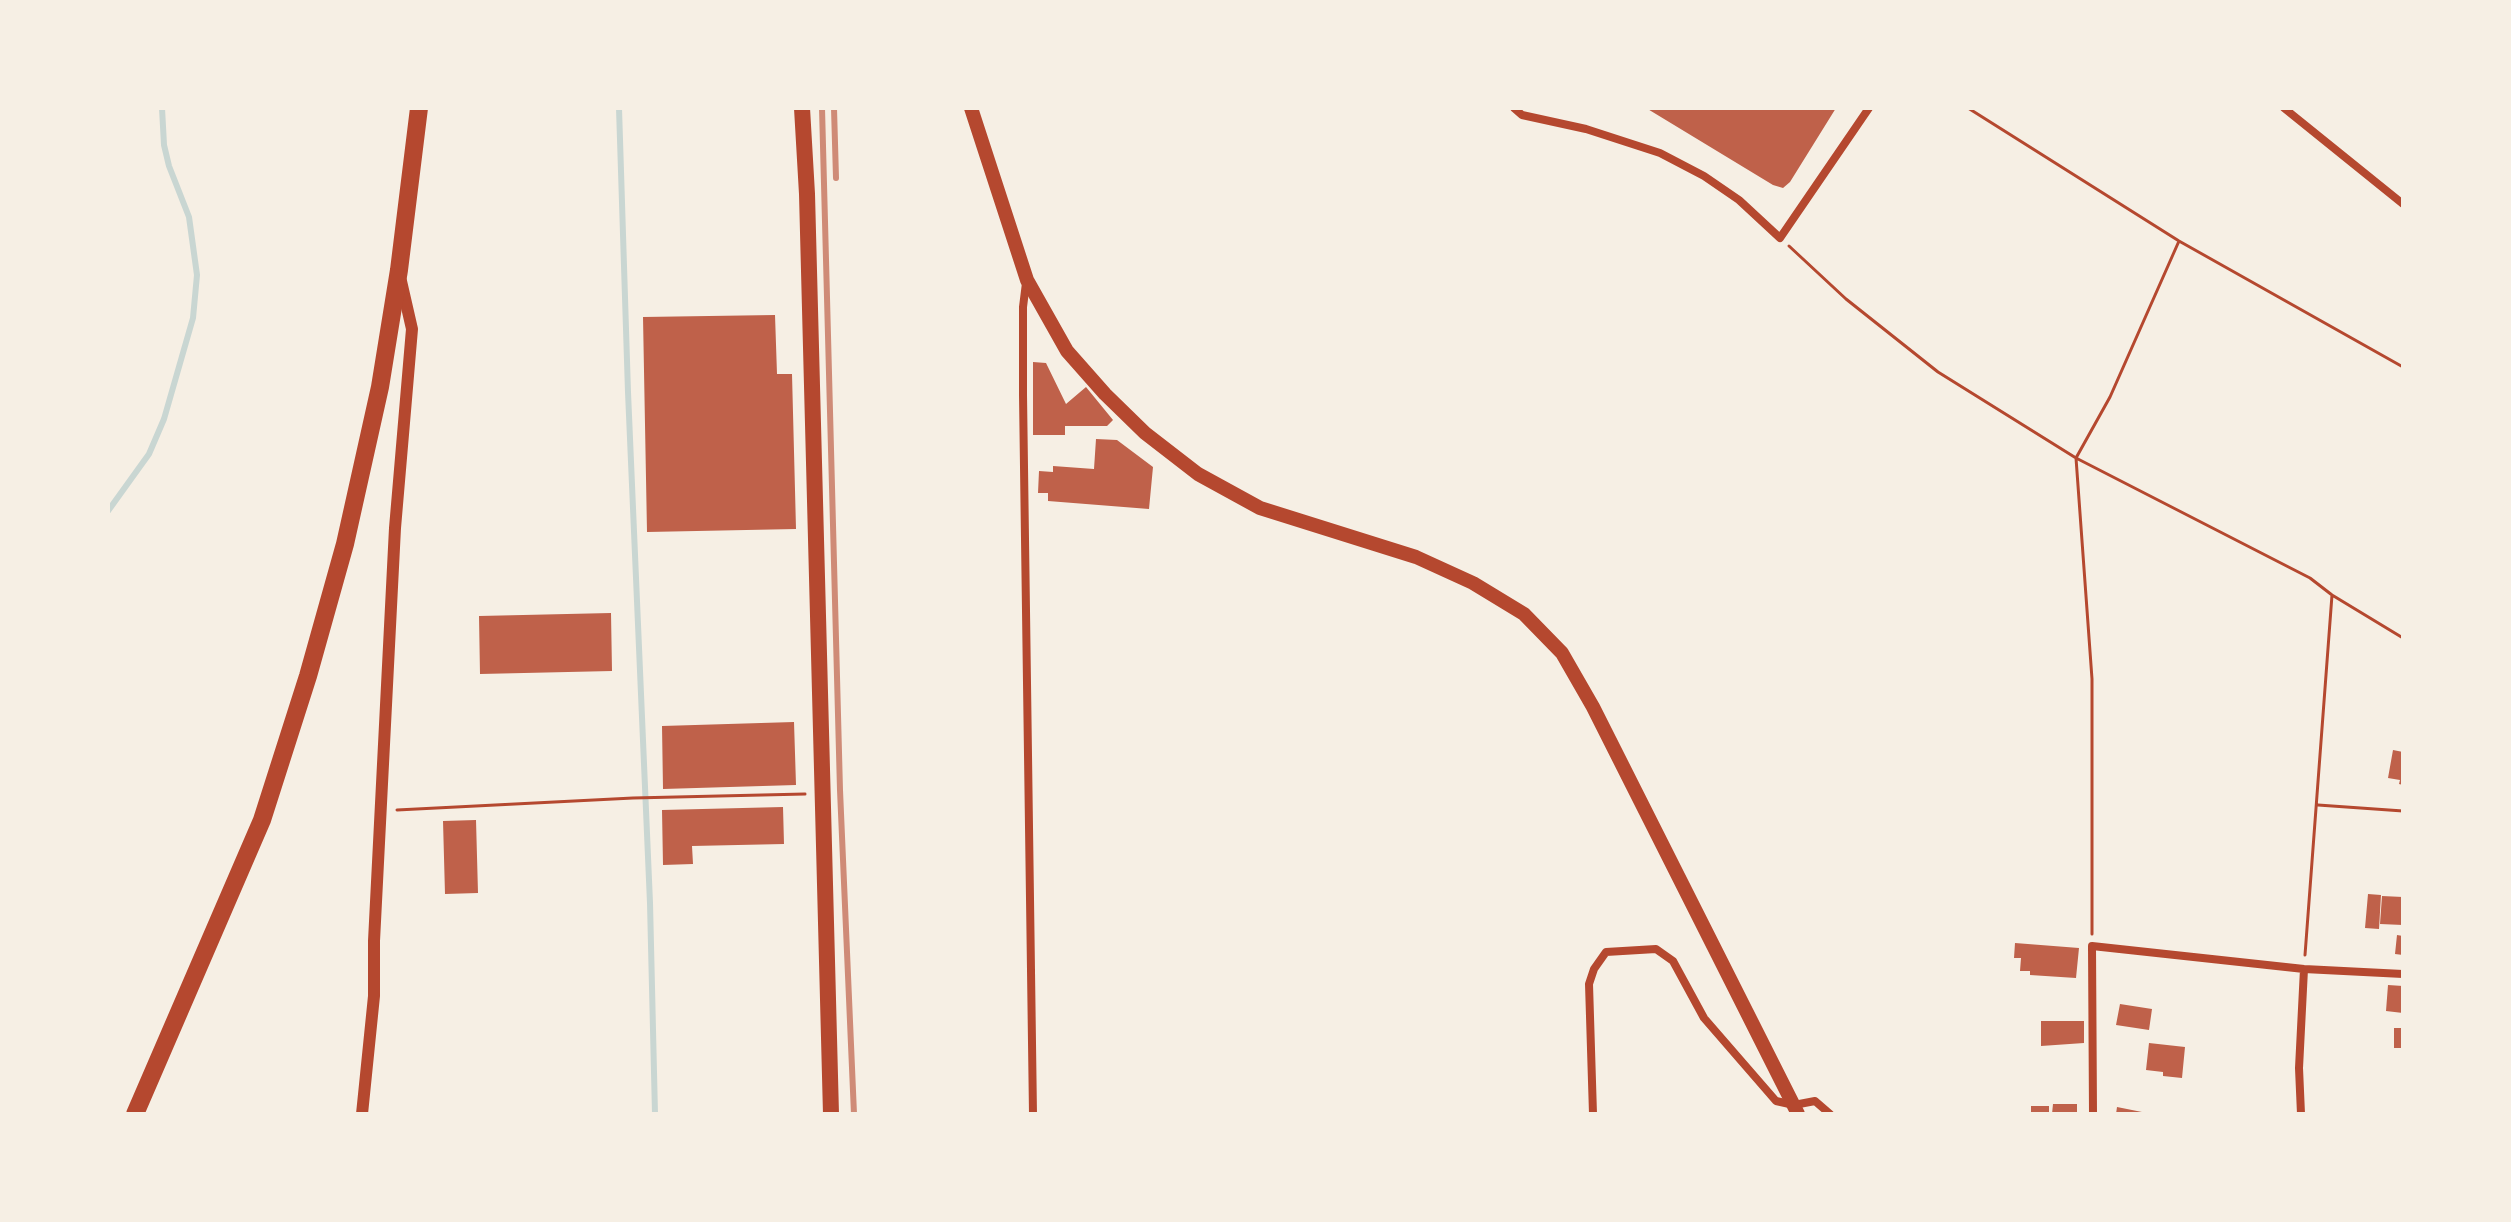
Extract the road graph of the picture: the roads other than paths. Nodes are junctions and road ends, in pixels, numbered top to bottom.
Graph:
1 (419, 108) edge
2 (802, 108) edge
3 (971, 108) edge
4 (1514, 108) edge
5 (1869, 108) edge
6 (2284, 108) edge
7 (2403, 204) edge
8 (399, 270) junction
9 (1027, 280) junction
10 (2304, 969) junction
11 (2403, 974) edge
12 (1796, 1109) edge
13 (135, 1114) edge
14 (362, 1114) edge
15 (831, 1114) edge
16 (1033, 1114) edge
17 (1593, 1114) edge
18 (1830, 1114) edge
19 (2093, 1114) edge
20 (2301, 1114) edge

1 - 8 highway
2 - 15 main road
3 - 9 main road
4 - 5 street
6 - 7 street
8 - 13 highway
8 - 14 street
9 - 12 main road
9 - 16 street
10 - 11 street
10 - 19 street
10 - 20 street
12 - 17 street
12 - 18 street

